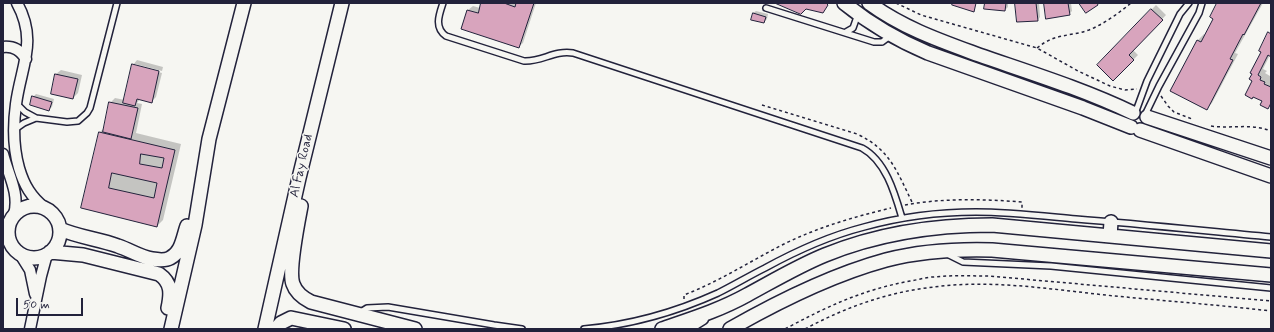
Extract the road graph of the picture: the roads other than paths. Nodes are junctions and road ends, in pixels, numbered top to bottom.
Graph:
1 (17, 3) edge
2 (117, 3) edge
3 (244, 3) edge
4 (342, 3) edge
5 (443, 3) edge
6 (844, 3) edge
7 (869, 3) edge
8 (1189, 3) edge
9 (1202, 3) edge
10 (766, 8) dead end
11 (858, 14) junction
12 (845, 32) junction
13 (891, 35) junction
14 (3, 47) edge
15 (26, 59) junction
16 (16, 104) junction
17 (1140, 114) junction
18 (36, 118) junction
19 (1135, 129) junction
20 (14, 130) junction
21 (3, 154) edge
22 (1271, 158) edge
23 (1271, 176) edge
24 (299, 178) junction
25 (198, 203) junction
26 (45, 208) junction
27 (902, 218) junction
28 (9, 219) edge
29 (1021, 221) junction
30 (1111, 222) junction
31 (60, 229) junction
32 (1110, 236) junction
33 (1271, 237) edge
34 (12, 248) edge
35 (943, 251) junction
36 (1271, 251) edge
37 (49, 253) junction
38 (1271, 275) edge
39 (1271, 288) edge
40 (36, 304) junction
41 (718, 309) junction
42 (358, 314) junction
43 (30, 329) edge
44 (163, 329) edge
45 (171, 329) edge
46 (265, 329) edge
47 (276, 329) edge
48 (344, 329) edge
49 (415, 329) edge
50 (522, 329) edge
51 (584, 329) edge
52 (662, 329) edge
53 (687, 329) edge
54 (730, 329) edge

1 - 15 street
2 - 18 lane
3 - 25 street
4 - 24 street, Al Fay Road
5 - 27 lane
6 - 11 street
7 - 17 street
8 - 17 lane
9 - 17 lane
10 - 12 lane
11 - 12 lane
11 - 13 street
12 - 13 lane
13 - 19 street
14 - 15 street
15 - 16 street
16 - 18 lane
16 - 20 street
17 - 19 street
17 - 22 street
18 - 20 lane
19 - 23 street
20 - 26 street
21 - 28 street
24 - 42 street
24 - 46 street, Al Fay Road
25 - 31 street
25 - 45 street
26 - 28 street
26 - 31 street
27 - 29 lane
27 - 51 lane
28 - 34 street
29 - 30 lane
29 - 32 street
29 - 41 street
30 - 32 street
30 - 33 lane
31 - 37 street
32 - 36 street
34 - 37 street
34 - 40 street
35 - 38 street
35 - 39 lane
35 - 54 street
37 - 40 street
37 - 44 street
40 - 43 street
41 - 52 street
41 - 53 street
42 - 49 street
42 - 50 lane
47 - 48 street

